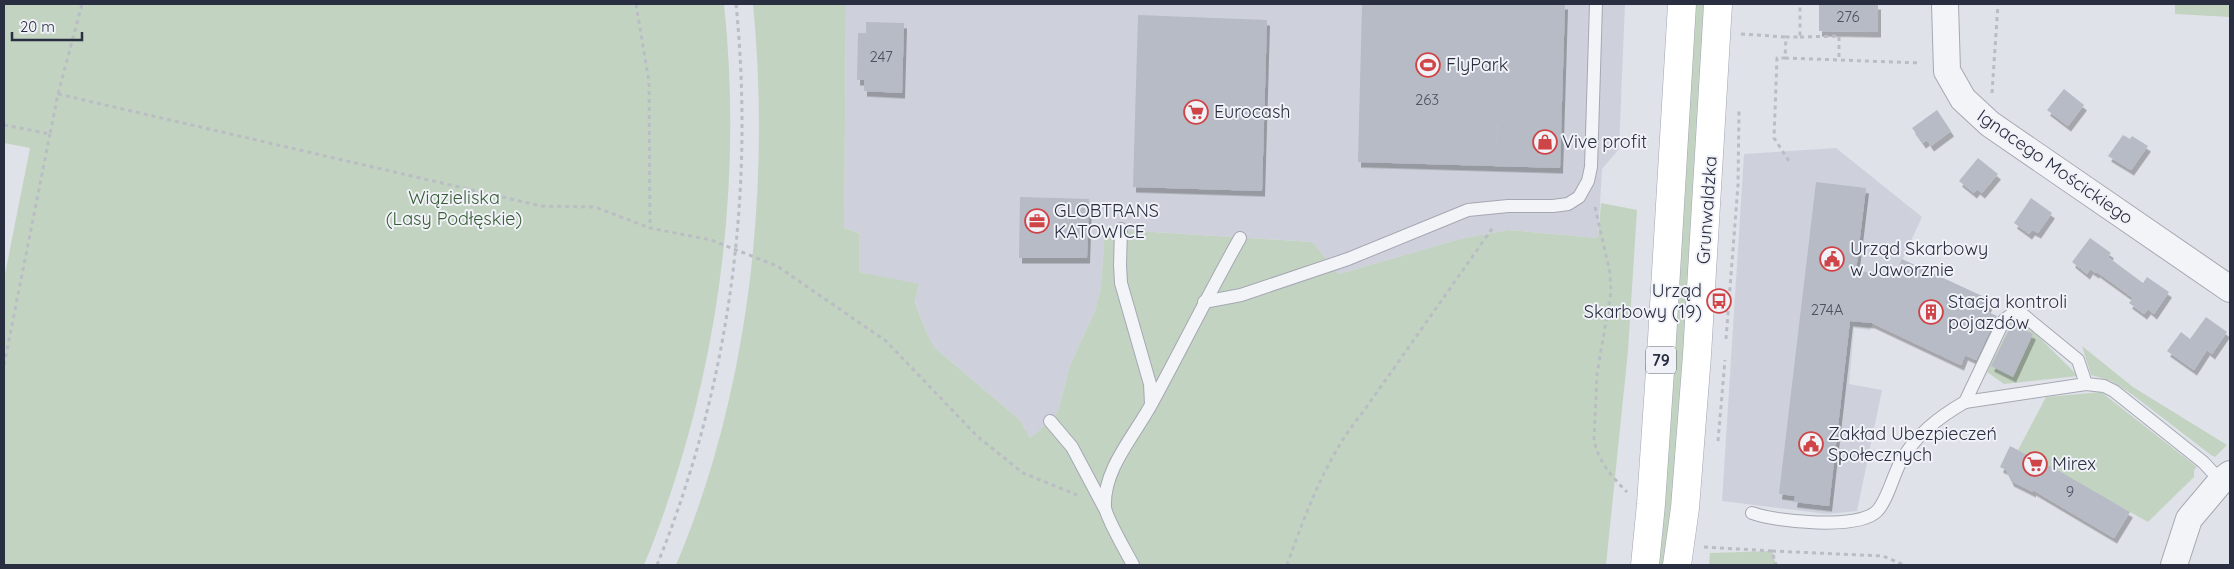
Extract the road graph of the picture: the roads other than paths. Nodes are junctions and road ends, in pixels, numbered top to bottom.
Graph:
1 (1596, 4) edge
2 (1682, 4) edge
3 (1718, 4) edge
4 (1945, 4) edge
5 (1121, 229) dead end
6 (1240, 238) dead end
7 (2230, 289) edge
8 (1204, 302) junction
9 (2086, 384) junction
10 (1966, 402) junction
11 (1151, 404) junction
12 (1050, 421) dead end
13 (2226, 478) edge
14 (1105, 508) junction
15 (1752, 514) dead end
16 (1132, 565) edge
17 (1645, 565) edge
18 (1677, 565) edge
19 (2174, 565) edge

1 - 8 lane
2 - 17 main road, Grunwaldzka / 79
3 - 18 main road, Grunwaldzka / 79
4 - 7 street, Ignacego Mościckiego
5 - 11 lane
6 - 8 lane
8 - 11 lane
9 - 10 lane
9 - 10 lane
9 - 13 lane
10 - 15 lane
11 - 14 lane
12 - 14 lane
13 - 19 street
14 - 16 lane

